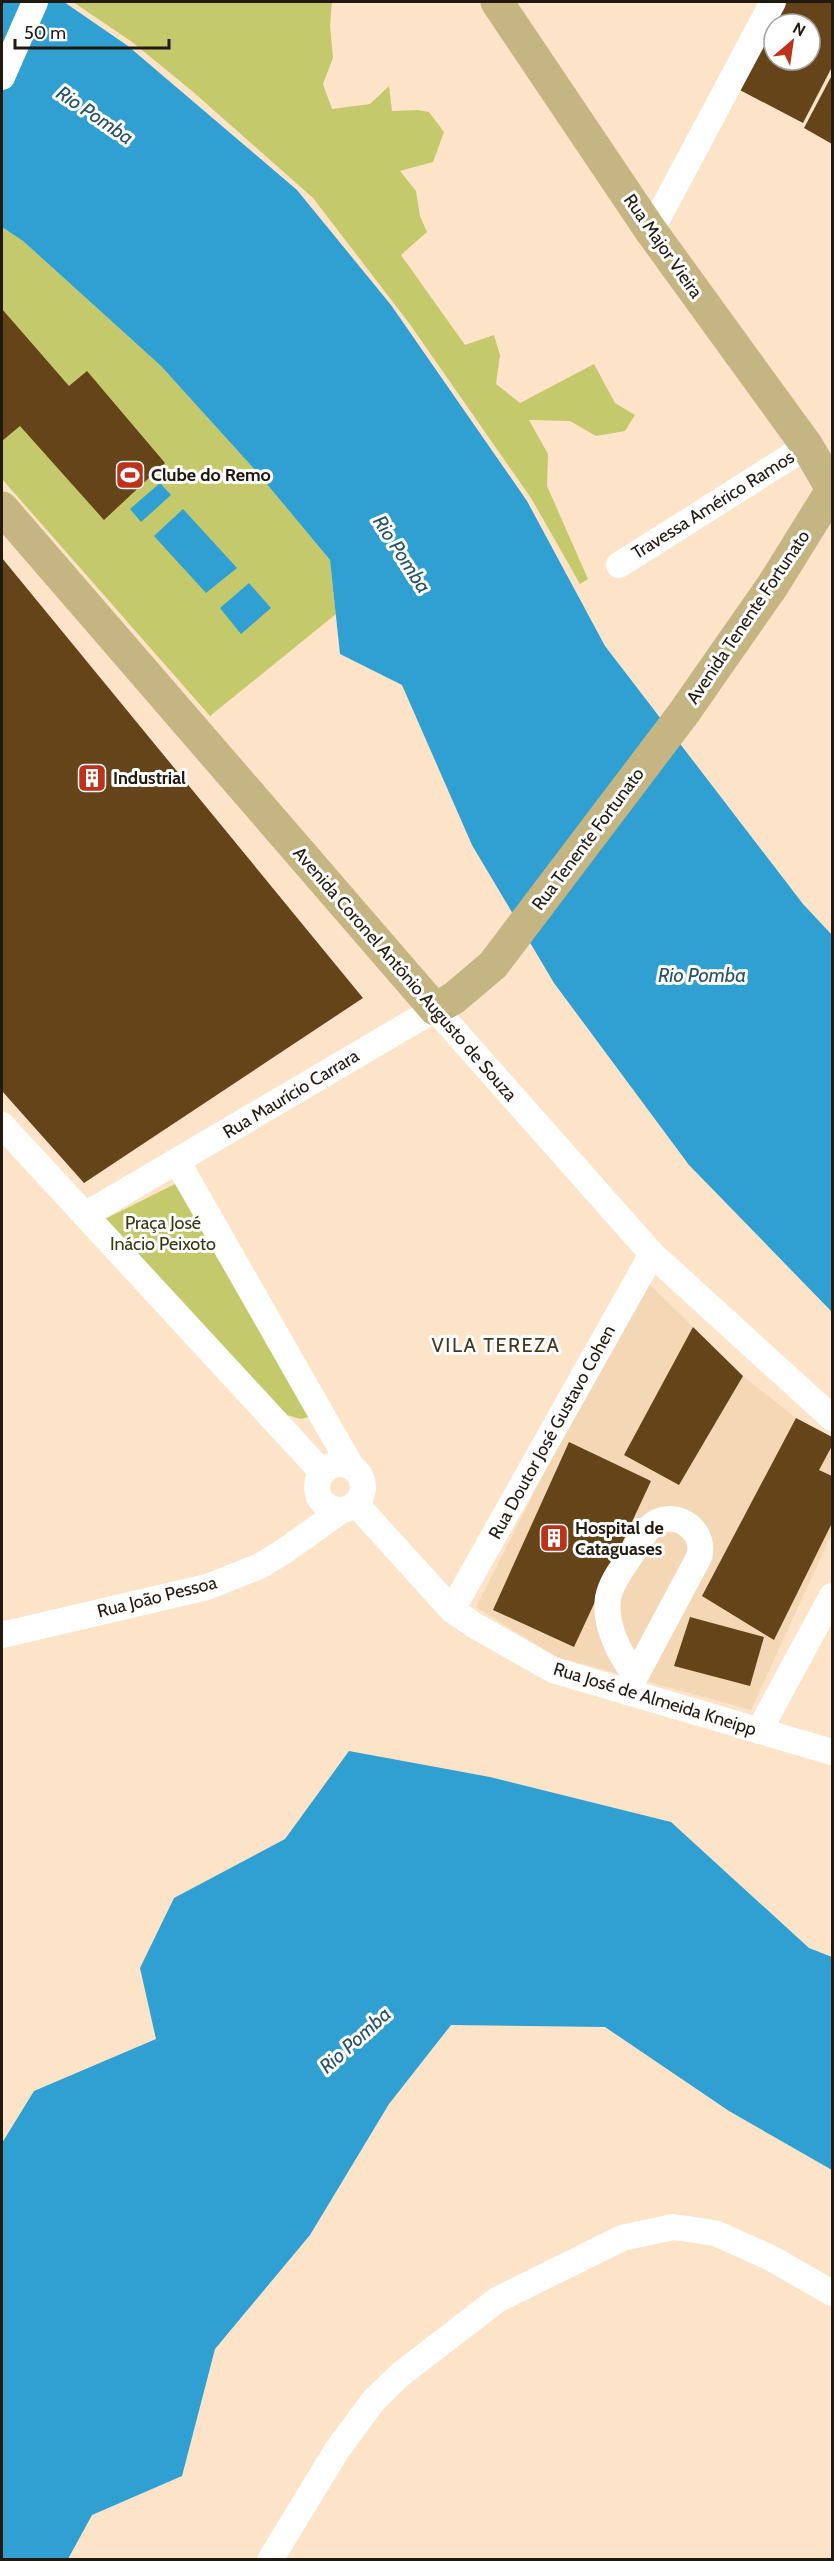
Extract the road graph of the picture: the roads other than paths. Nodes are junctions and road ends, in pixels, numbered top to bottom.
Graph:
1 (35, 2) edge
2 (497, 2) edge
3 (773, 2) edge
4 (2, 77) edge
5 (651, 231) junction
6 (807, 446) junction
7 (832, 490) edge
8 (2, 508) edge
9 (619, 565) dead end
10 (683, 714) joint
11 (493, 965) joint
12 (435, 1009) junction
13 (2, 1125) edge
14 (177, 1161) junction
15 (85, 1215) junction
16 (652, 1254) junction
17 (832, 1418) edge
18 (351, 1466) junction
19 (320, 1481) junction
20 (349, 1507) junction
21 (303, 1536) junction
22 (832, 1596) edge
23 (452, 1610) junction
24 (2, 1635) edge
25 (631, 1683) junction
26 (759, 1731) junction
27 (832, 1752) edge
28 (832, 2294) edge
29 (270, 2559) edge

1 - 4 street
2 - 5 main road, Rua Major Vieira
3 - 5 street
5 - 6 main road, Rua Major Vieira
6 - 7 main road, Rua Major Vieira
6 - 9 street, Travessa Américo Ramos
7 - 10 main road, Avenida Tenente Fortunato
8 - 12 main road, Avenida Coronel Antônio Augusto de Souza
10 - 11 main road, Rua Tenente Fortunato
11 - 12 main road, Rua Maurício Carrara
12 - 14 street, Rua Maurício Carrara
12 - 16 street, Avenida Coronel Antônio Augusto de Souza
13 - 15 street
14 - 15 street, Rua Maurício Carrara
14 - 18 street
15 - 19 street
16 - 17 street, Avenida Coronel Antônio Augusto de Souza
16 - 23 street, Rua Doutor José Gustavo Cohen
18 - 19 street
18 - 20 street
19 - 20 street
19 - 21 street
20 - 21 street, Rua João Pessoa
20 - 23 street, Rua José de Almeida Kneipp
21 - 24 street, Rua João Pessoa
22 - 26 street
23 - 25 street, Rua José de Almeida Kneipp
25 - 25 street
25 - 26 street, Rua José de Almeida Kneipp
26 - 27 street, Rua José de Almeida Kneipp
28 - 29 street

